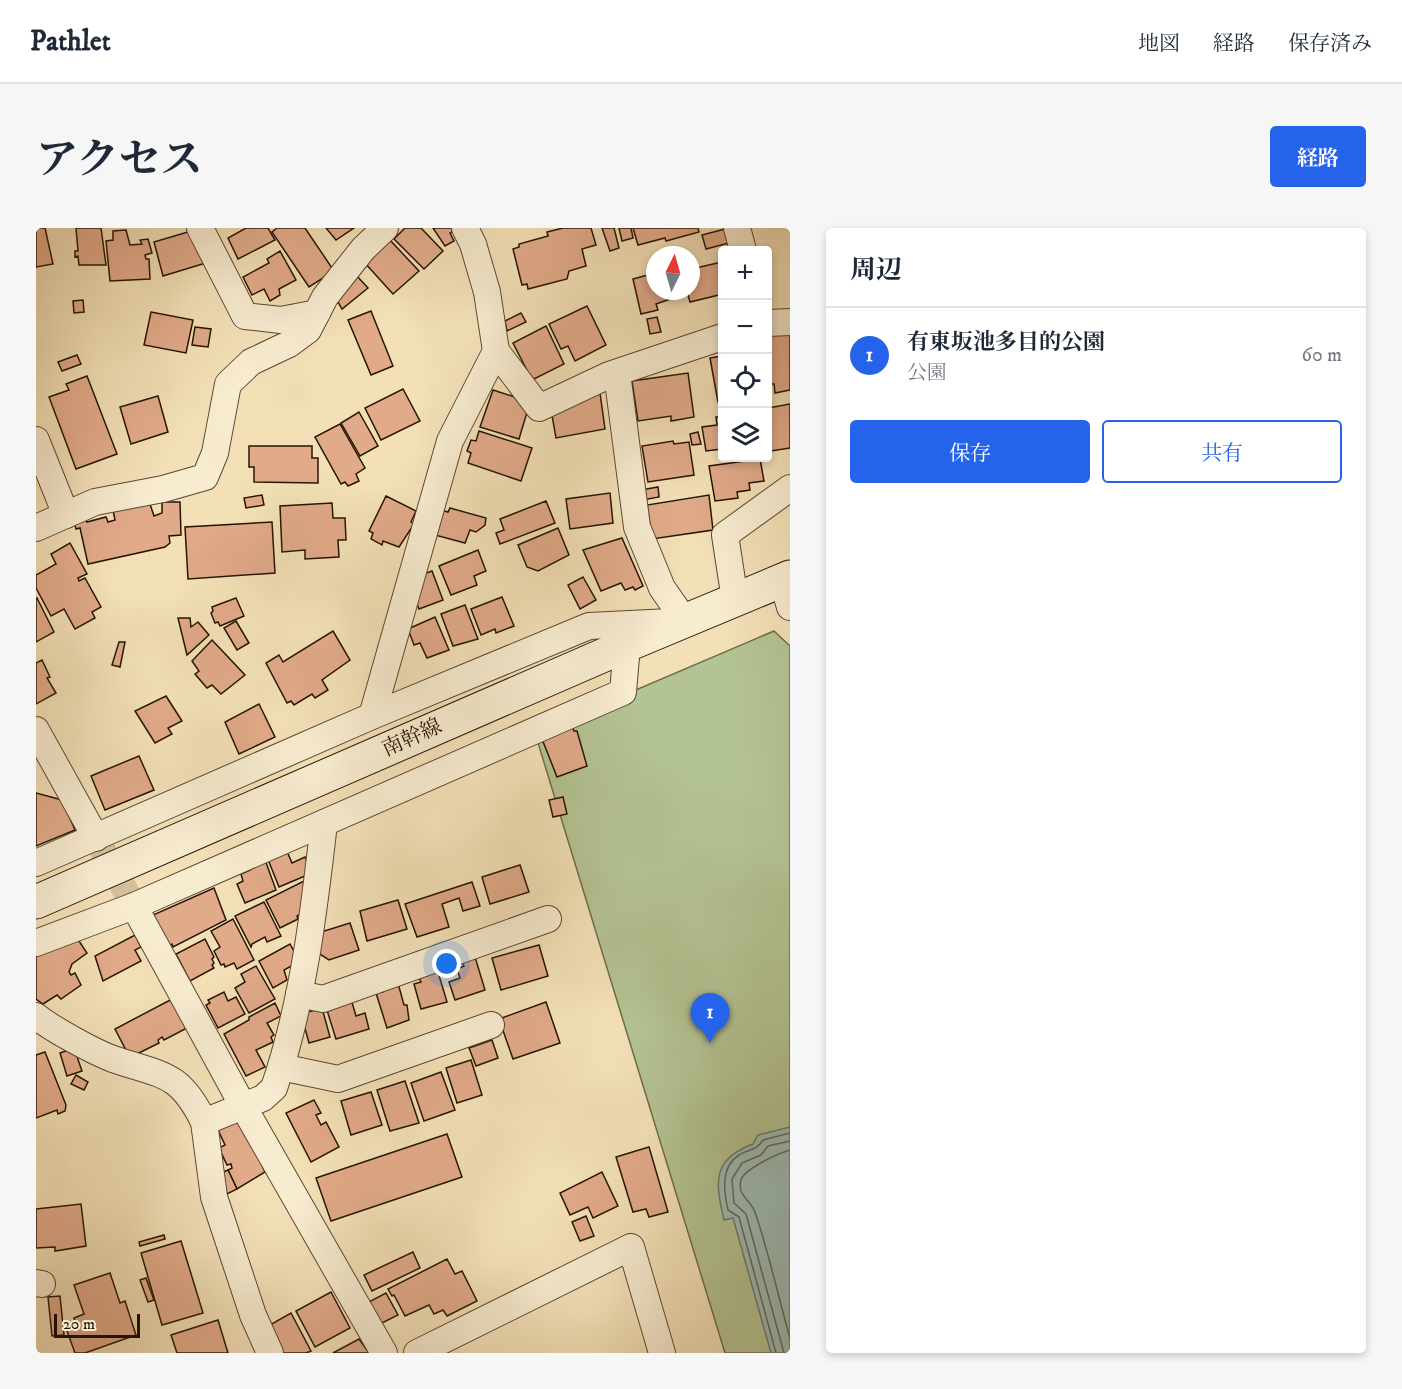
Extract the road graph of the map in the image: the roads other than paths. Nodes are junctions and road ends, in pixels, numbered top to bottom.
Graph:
1 (200, 228) edge
2 (385, 228) edge
3 (465, 228) edge
4 (737, 228) edge
5 (742, 246) edge
6 (317, 313) junction
7 (790, 322) edge
8 (772, 323) edge
9 (718, 339) edge
10 (496, 351) junction
11 (617, 373) junction
12 (36, 440) edge
13 (790, 488) edge
14 (66, 515) junction
15 (36, 528) edge
16 (787, 588) edge
17 (735, 600) junction
18 (686, 621) junction
19 (627, 645) junction
20 (372, 716) junction
21 (36, 730) edge
22 (324, 823) junction
23 (96, 838) junction
24 (36, 863) edge
25 (36, 903) edge
26 (134, 906) junction
27 (548, 919) dead end
28 (36, 943) edge
29 (299, 994) junction
30 (36, 1016) edge
31 (490, 1025) dead end
32 (281, 1067) junction
33 (243, 1106) junction
34 (204, 1122) junction
35 (270, 1353) edge
36 (384, 1353) edge
37 (417, 1353) edge
38 (662, 1353) edge

1 - 6 street
2 - 6 street
3 - 10 street
4 - 5 street
6 - 14 street
7 - 8 street
9 - 11 street
10 - 11 street
10 - 20 street
11 - 18 street
12 - 14 street
13 - 17 street
14 - 15 street
16 - 17 main road, 南幹線
17 - 18 main road, 南幹線
18 - 19 main road, 南幹線
18 - 20 street
19 - 22 street
19 - 25 main road, 南幹線
20 - 23 street
21 - 23 street
22 - 26 street
22 - 29 street
23 - 24 street
26 - 28 street
26 - 33 street
27 - 29 street
29 - 32 street
30 - 34 street
31 - 32 street
32 - 33 street
33 - 34 street
33 - 36 street
34 - 35 street
37 - 38 street

